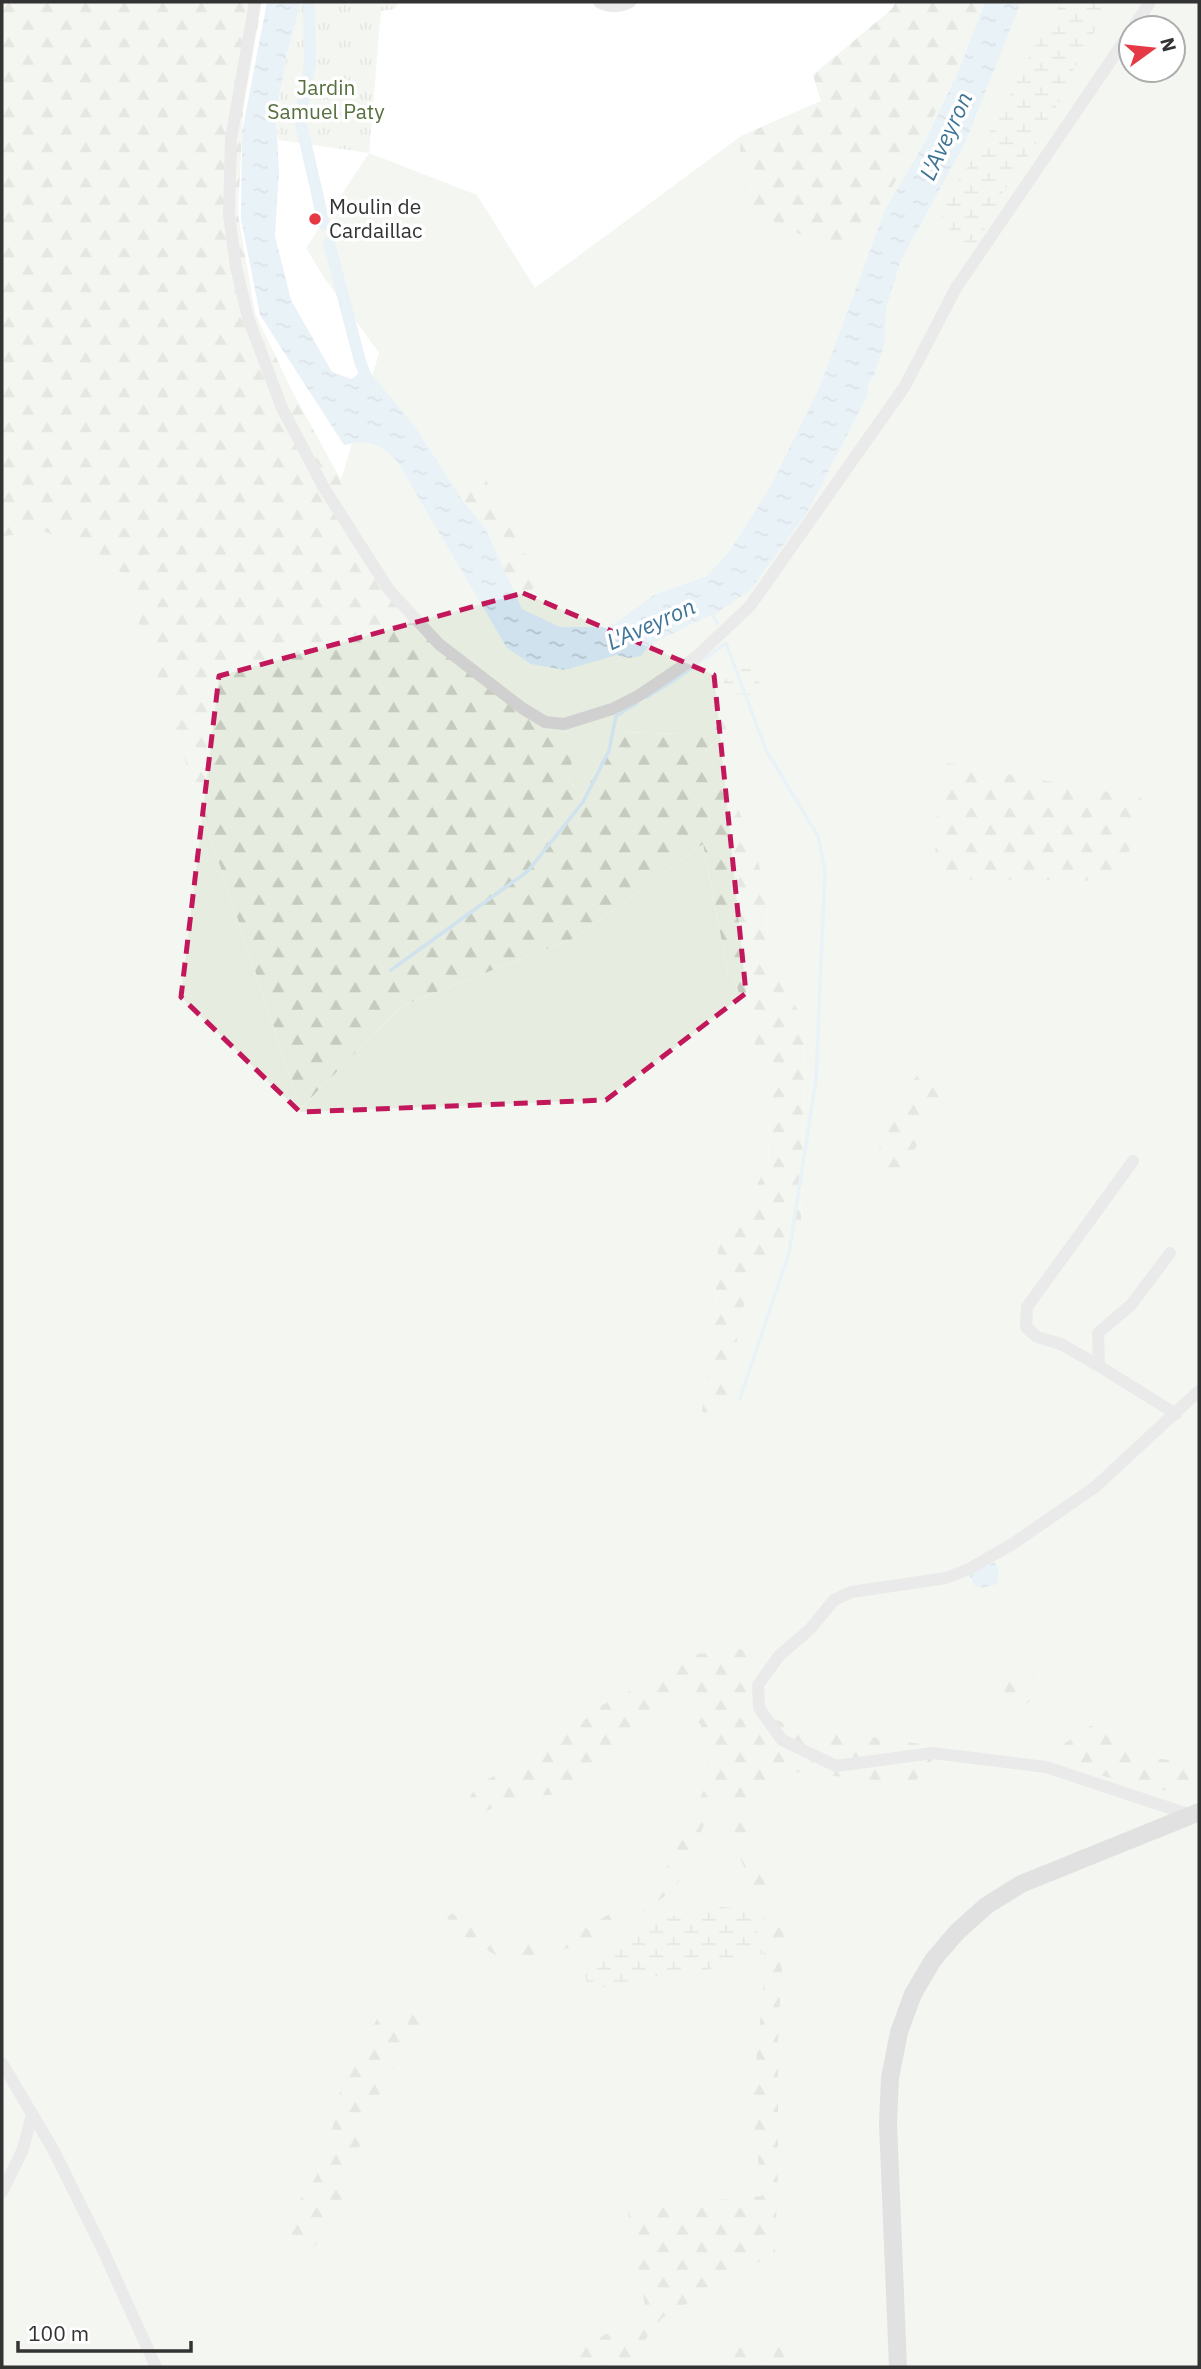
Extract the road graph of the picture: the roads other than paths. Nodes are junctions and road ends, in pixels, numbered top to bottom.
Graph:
1 (255, 2) edge
2 (599, 2) edge
3 (630, 2) edge
4 (1117, 51) edge
5 (1133, 1161) dead end
6 (1170, 1253) dead end
7 (1099, 1366) junction
8 (1199, 1391) edge
9 (1177, 1413) junction
10 (1195, 1814) edge
11 (2, 2063) edge
12 (32, 2114) junction
13 (2, 2192) edge
14 (156, 2367) edge
15 (898, 2367) edge

1 - 4 street
2 - 3 street
5 - 7 street
6 - 7 street
7 - 9 street
8 - 9 street
9 - 10 street
10 - 15 street
11 - 12 street
12 - 13 street
12 - 14 street

